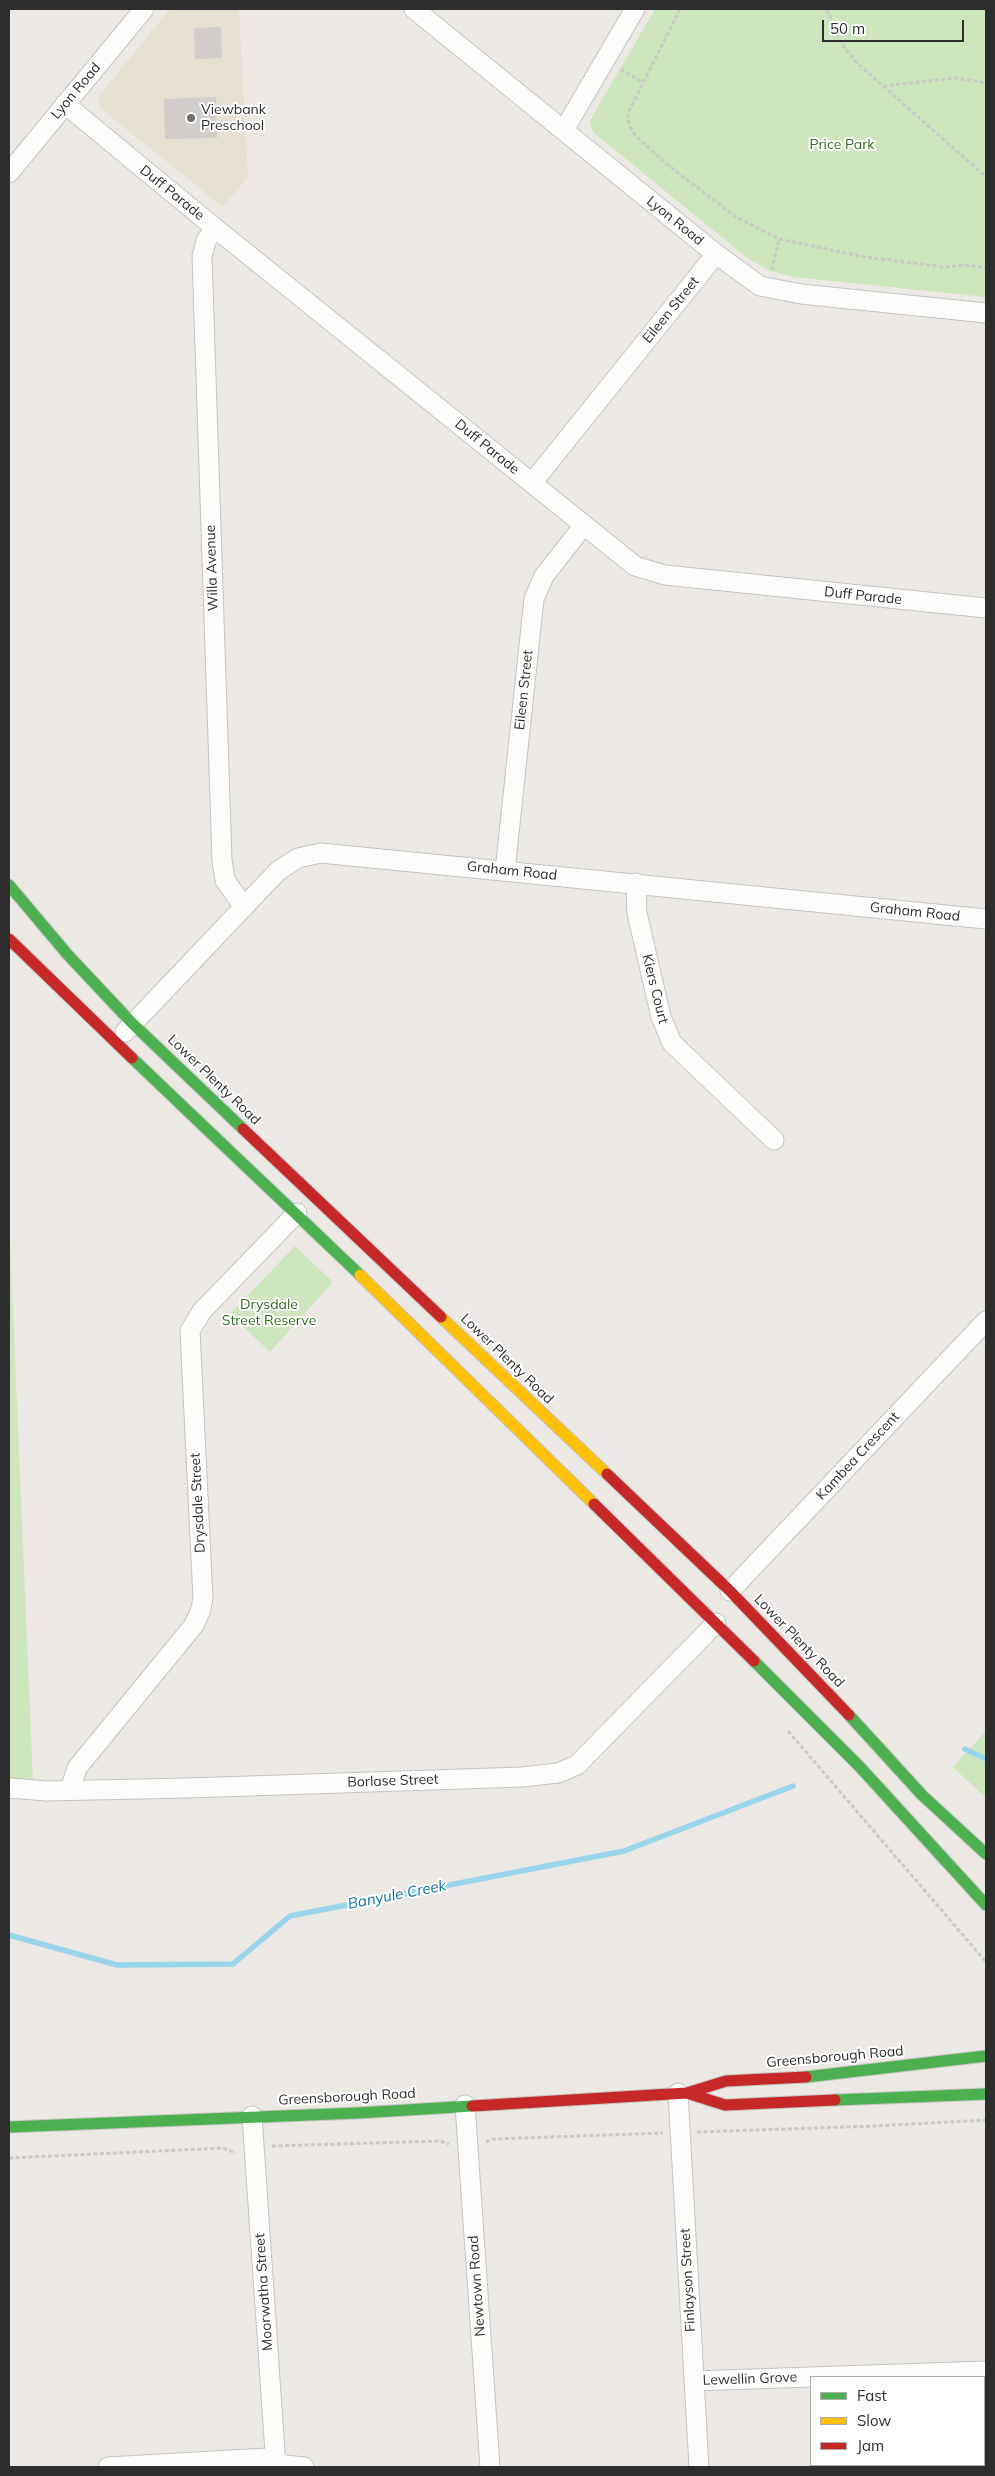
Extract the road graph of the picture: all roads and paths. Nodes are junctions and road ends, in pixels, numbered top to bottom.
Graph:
1 (144, 9) edge
2 (414, 9) edge
3 (635, 9) edge
4 (680, 9) edge
5 (827, 9) edge
6 (619, 67) dead end
7 (642, 82) junction
8 (986, 83) edge
9 (882, 86) junction
10 (65, 104) junction
11 (564, 130) junction
12 (9, 173) edge
13 (986, 177) edge
14 (215, 228) junction
15 (779, 239) junction
16 (716, 254) junction
17 (986, 268) edge
18 (772, 274) dead end
19 (986, 313) edge
20 (532, 483) junction
21 (584, 525) junction
22 (986, 608) edge
23 (505, 871) junction
24 (636, 883) junction
25 (9, 885) edge
26 (243, 906) junction
27 (986, 919) edge
28 (9, 939) edge
29 (132, 1023) junction
30 (116, 1043) junction
31 (774, 1140) dead end
32 (297, 1213) junction
33 (986, 1321) edge
34 (730, 1591) junction
35 (716, 1623) junction
36 (784, 1725) dead end
37 (9, 1788) edge
38 (70, 1790) junction
39 (986, 1854) edge
40 (986, 1905) edge
41 (986, 1962) edge
42 (986, 2056) edge
43 (683, 2093) junction
44 (986, 2094) edge
45 (465, 2105) junction
46 (252, 2116) junction
47 (986, 2120) edge
48 (9, 2127) edge
49 (680, 2132) junction
50 (467, 2144) junction
51 (254, 2148) junction
52 (9, 2158) edge
53 (986, 2371) edge
54 (840, 2376) edge
55 (810, 2377) edge
56 (694, 2381) junction
57 (276, 2464) edge
58 (108, 2467) edge
59 (304, 2467) edge
60 (490, 2467) edge
61 (699, 2467) edge

1 - 10 street, Lyon Road
2 - 11 street, Lyon Road
3 - 11 street
4 - 7 path
5 - 9 path
6 - 7 path
7 - 15 path
8 - 9 path
9 - 13 path
10 - 12 street, Lyon Road
10 - 14 street, Duff Parade
11 - 16 street, Lyon Road
14 - 20 street, Duff Parade
14 - 26 street, Willa Avenue
15 - 17 path
15 - 18 path
16 - 19 street, Lyon Road
16 - 20 street, Eileen Street
20 - 21 street, Duff Parade
21 - 22 street, Duff Parade
21 - 23 street, Eileen Street
23 - 24 street, Graham Road
23 - 26 street, Graham Road
24 - 27 street, Graham Road
24 - 31 street, Kiers Court
25 - 29 main road, Lower Plenty Road
26 - 29 street, Graham Road
28 - 30 main road
29 - 30 street, Graham Road
29 - 34 main road, Lower Plenty Road
30 - 32 main road
32 - 35 main road
32 - 38 street, Drysdale Street
33 - 34 street, Kambea Crescent
34 - 39 main road, Lower Plenty Road
35 - 38 street, Borlase Street
35 - 40 main road
36 - 41 path
37 - 38 street, Borlase Street
42 - 43 main road, Greensborough Road
43 - 44 main road, Greensborough Road
43 - 45 main road, Greensborough Road
43 - 49 street, Finlayson Street
45 - 46 main road, Greensborough Road
45 - 50 street, Newtown Road
46 - 48 main road, Greensborough Road
46 - 51 street, Moorwatha Street
47 - 49 path
49 - 50 path
49 - 56 street, Finlayson Street
50 - 51 path
50 - 60 street, Newtown Road
51 - 52 path
51 - 57 street, Moorwatha Street
53 - 54 street, Lewellin Grove
55 - 56 street, Lewellin Grove
56 - 61 street, Finlayson Street
57 - 58 street
57 - 59 street

